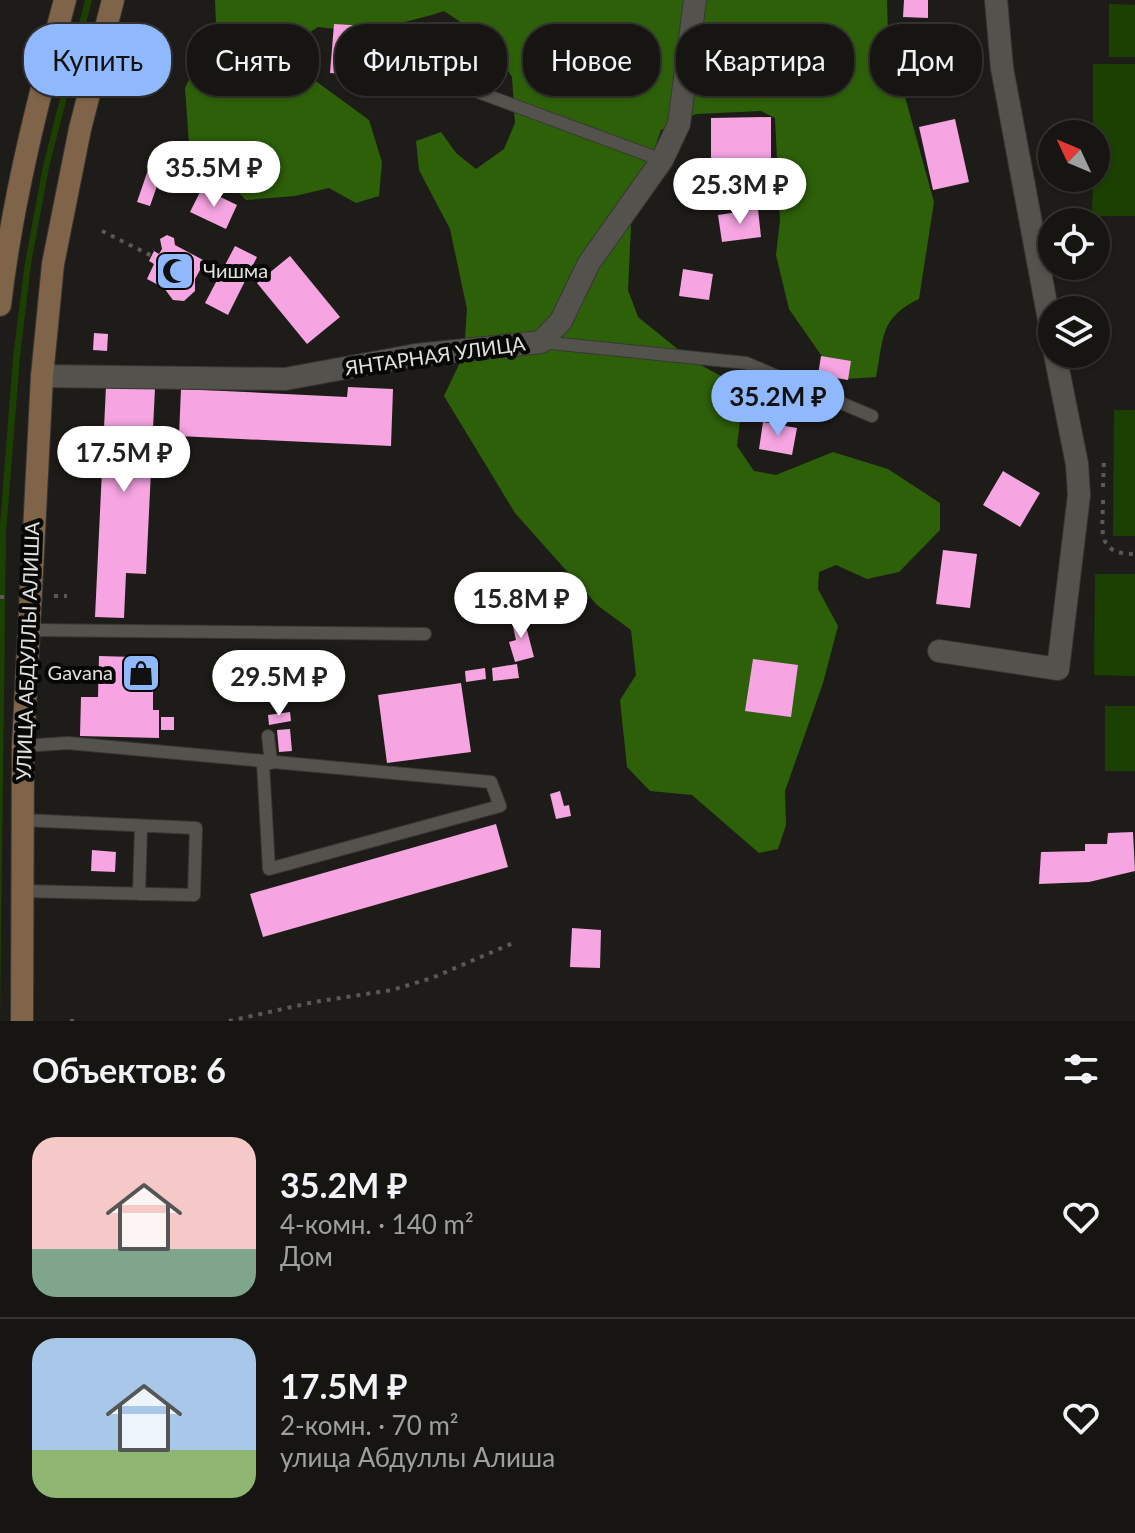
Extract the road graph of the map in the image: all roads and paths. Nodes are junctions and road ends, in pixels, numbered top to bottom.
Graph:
1 (65, 0) edge
2 (113, 0) edge
3 (695, 0) edge
4 (996, 0) edge
5 (489, 96) edge
6 (662, 160) junction
7 (102, 231) dead end
8 (152, 256) dead end
9 (1045, 296) edge
10 (0, 305) edge
11 (541, 342) junction
12 (1058, 368) edge
13 (42, 376) junction
14 (872, 416) dead end
15 (1104, 459) dead end
16 (1135, 554) edge
17 (30, 630) junction
18 (425, 634) dead end
19 (939, 651) dead end
20 (268, 736) dead end
21 (23, 746) junction
22 (267, 763) junction
23 (22, 820) junction
24 (141, 827) junction
25 (22, 891) junction
26 (139, 894) junction
27 (513, 943) dead end
28 (22, 1021) edge
29 (229, 1021) edge

1 - 10 main road
2 - 13 main road, УЛИЦА АБДУЛЛЫ АЛИША
3 - 6 street, ЯНТАРНАЯ УЛИЦА
4 - 9 street
5 - 6 lane
6 - 11 street, ЯНТАРНАЯ УЛИЦА
7 - 8 path
11 - 13 street, ЯНТАРНАЯ УЛИЦА
11 - 14 lane
12 - 19 street
13 - 17 main road, УЛИЦА АБДУЛЛЫ АЛИША
15 - 16 path
17 - 18 lane
17 - 21 main road, УЛИЦА АБДУЛЛЫ АЛИША
20 - 22 lane
21 - 22 lane
21 - 23 main road, УЛИЦА АБДУЛЛЫ АЛИША
22 - 22 lane
23 - 24 lane
23 - 25 main road, УЛИЦА АБДУЛЛЫ АЛИША
24 - 26 lane
24 - 26 lane
25 - 26 lane
25 - 28 main road, УЛИЦА АБДУЛЛЫ АЛИША
27 - 29 path

